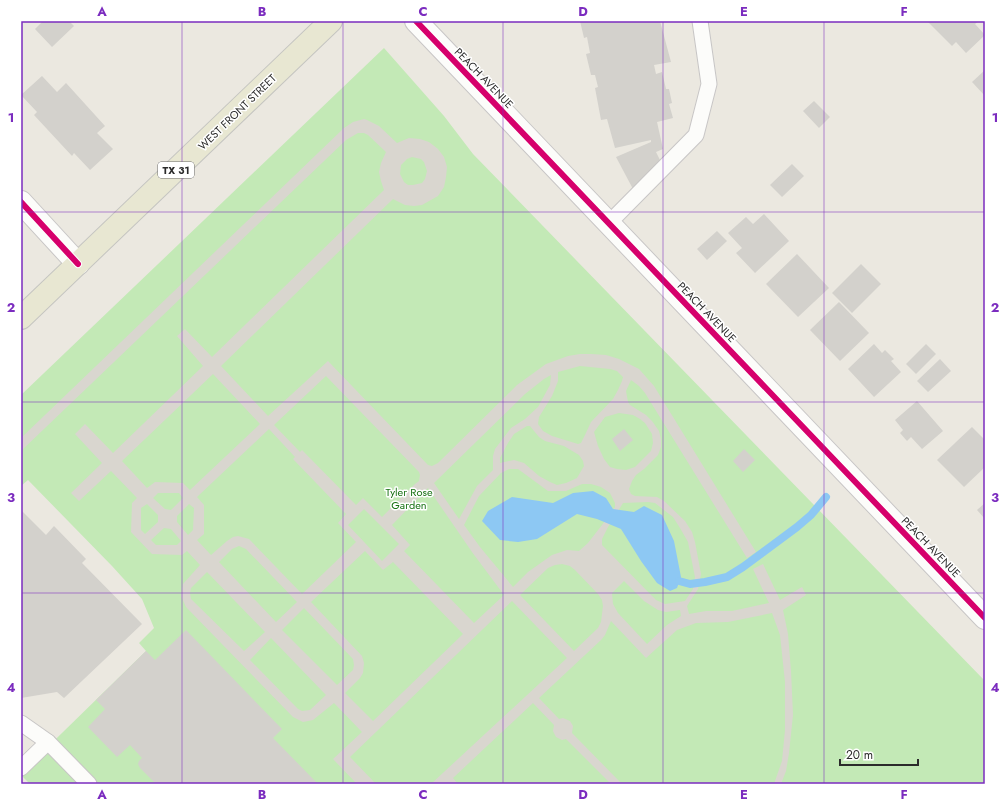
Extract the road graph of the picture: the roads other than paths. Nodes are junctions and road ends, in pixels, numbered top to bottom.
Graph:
1 (331, 21) edge
2 (416, 21) edge
3 (700, 21) edge
4 (21, 202) edge
5 (609, 223) junction
6 (78, 264) junction
7 (21, 318) edge
8 (985, 618) edge
9 (21, 723) edge
10 (48, 742) junction
11 (21, 768) edge
12 (89, 784) edge

1 - 6 main road, WEST FRONT STREET / TX 31
2 - 5 street, PEACH AVENUE
3 - 5 lane
4 - 6 street
5 - 8 street, PEACH AVENUE
6 - 7 main road, WEST FRONT STREET / TX 31
9 - 10 lane
10 - 11 lane
10 - 12 lane

